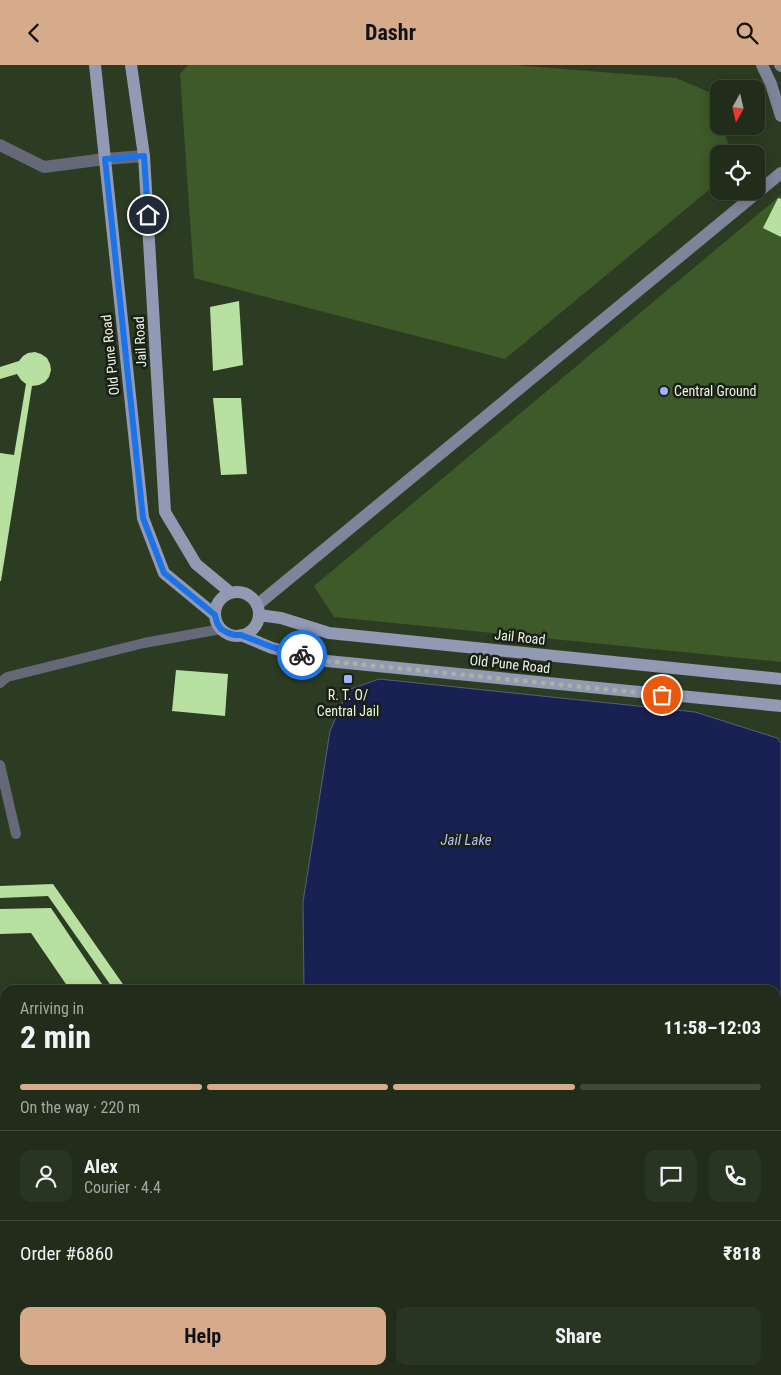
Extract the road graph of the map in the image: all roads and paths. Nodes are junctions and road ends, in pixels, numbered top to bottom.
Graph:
1 (95, 65) edge
2 (132, 65) edge
3 (762, 65) edge
4 (781, 116) edge
5 (0, 145) edge
6 (144, 156) junction
7 (105, 159) junction
8 (781, 173) edge
9 (231, 593) junction
10 (258, 610) junction
11 (215, 615) junction
12 (221, 629) junction
13 (241, 635) junction
14 (781, 679) edge
15 (0, 683) edge
16 (781, 706) edge
17 (0, 765) edge
18 (16, 834) dead end

1 - 7 main road, Old Pune Road
2 - 6 main road, Jail Road
3 - 4 main road
5 - 7 street
6 - 7 street
6 - 9 main road, Jail Road
7 - 11 main road, Old Pune Road
8 - 10 main road
9 - 10 main road
9 - 11 main road
10 - 13 main road
10 - 14 main road, Jail Road
11 - 12 main road
12 - 13 main road
12 - 15 lane
13 - 16 main road, Old Pune Road
17 - 18 lane

